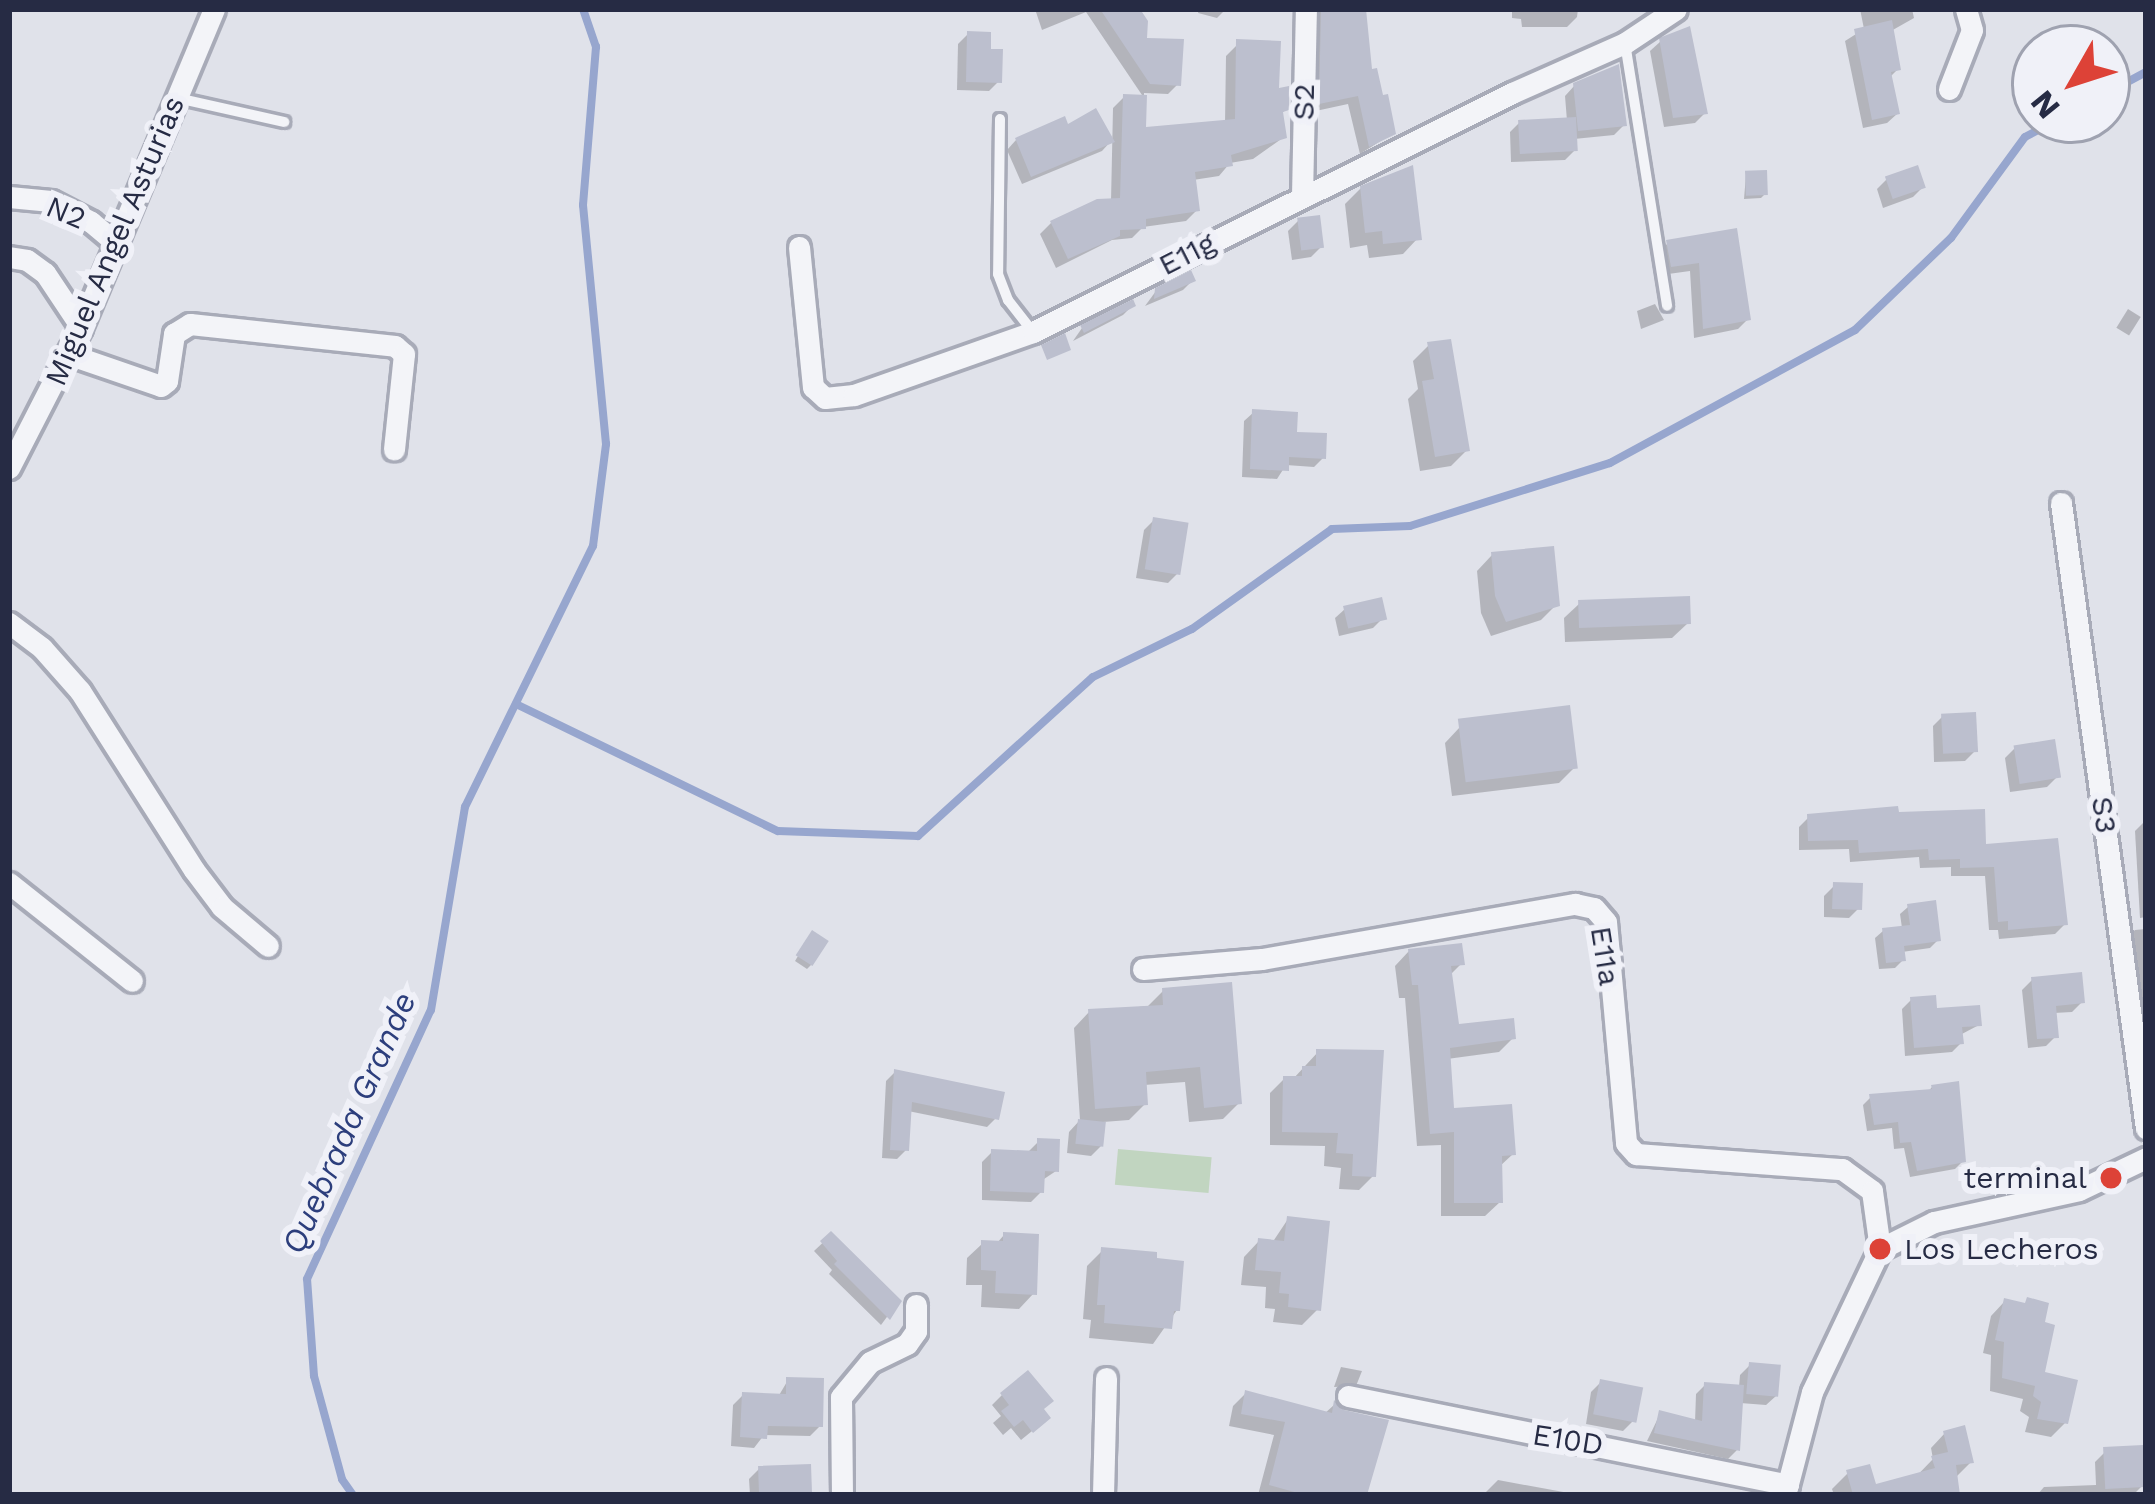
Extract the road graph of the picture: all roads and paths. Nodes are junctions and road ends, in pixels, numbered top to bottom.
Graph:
1 (214, 9) edge
2 (1306, 9) edge
3 (1676, 9) edge
4 (1966, 9) edge
5 (1625, 43) junction
6 (1949, 88) dead end
7 (177, 98) junction
8 (1000, 119) dead end
9 (284, 122) dead end
10 (1302, 196) junction
11 (9, 197) edge
12 (116, 243) junction
13 (800, 248) dead end
14 (9, 257) edge
15 (1667, 306) dead end
16 (81, 327) junction
17 (1033, 332) junction
18 (68, 354) junction
19 (394, 449) dead end
20 (9, 469) edge
21 (2062, 503) dead end
22 (9, 622) edge
23 (9, 884) edge
24 (268, 946) dead end
25 (1143, 969) dead end
26 (132, 981) dead end
27 (2146, 1128) edge
28 (2146, 1158) edge
29 (1880, 1249) junction
30 (916, 1305) dead end
31 (1106, 1378) dead end
32 (1348, 1396) dead end
33 (1786, 1490) edge
34 (842, 1495) edge
35 (1103, 1495) edge

1 - 7 street, Miguel Angel Asturias
2 - 10 street, S2
3 - 5 street, E11g
4 - 6 street
5 - 10 street, E11g
5 - 15 lane
7 - 9 lane
7 - 12 street, Miguel Angel Asturias
8 - 17 lane
10 - 17 street, E11g
11 - 12 street, N2
12 - 16 street, Miguel Angel Asturias
13 - 17 street, E11g
14 - 16 street, N2
16 - 18 street, Miguel Angel Asturias
18 - 19 street
18 - 20 street, Miguel Angel Asturias
21 - 27 street, S3
22 - 24 street
23 - 26 street
25 - 29 street, E11a
28 - 29 street
29 - 33 street
30 - 34 street
31 - 35 street
32 - 33 street, E10D

